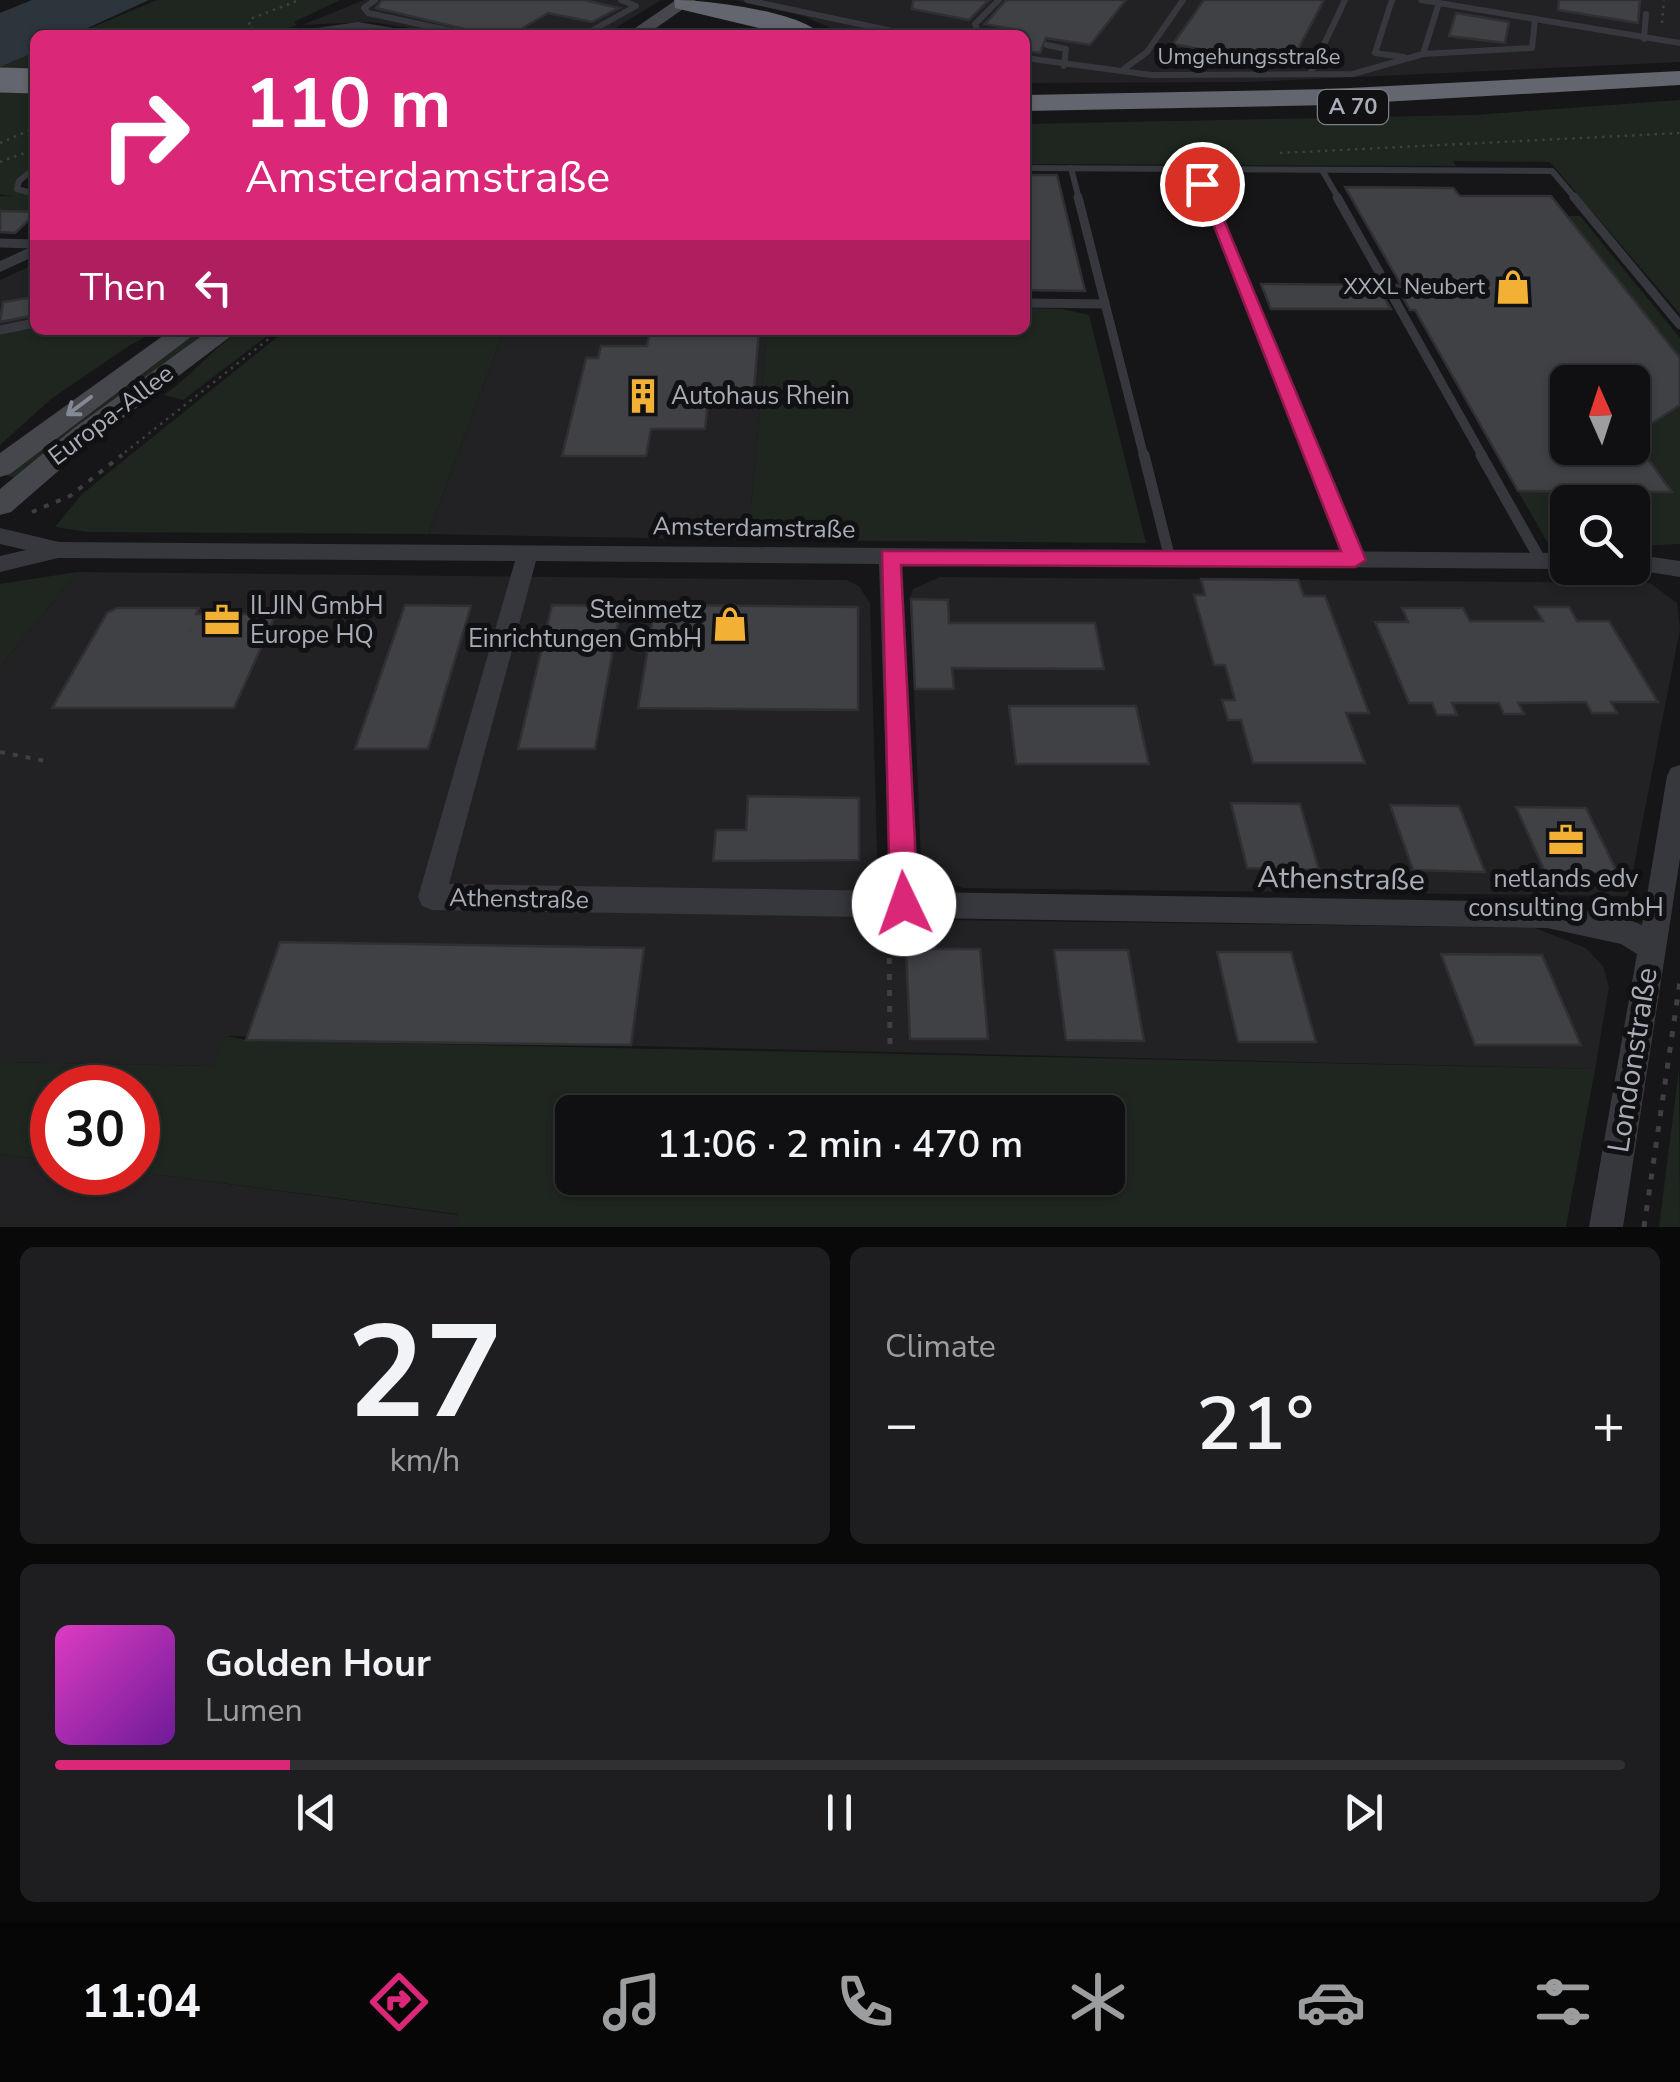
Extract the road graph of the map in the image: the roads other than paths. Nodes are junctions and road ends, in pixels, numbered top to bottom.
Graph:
1 (376, 0) edge
2 (621, 0) edge
3 (747, 0) edge
4 (999, 0) edge
5 (1183, 0) edge
6 (1345, 0) edge
7 (1392, 0) edge
8 (1422, 0) edge
9 (1439, 3) junction
10 (368, 13) junction
11 (683, 14) edge
12 (1646, 14) dead end
13 (1588, 15) dead end
14 (1535, 20) junction
15 (358, 26) junction
16 (1585, 28) junction
17 (322, 30) edge
18 (390, 30) edge
19 (447, 30) edge
20 (593, 30) edge
21 (646, 30) edge
22 (752, 30) edge
23 (780, 30) edge
24 (888, 30) edge
25 (977, 30) edge
26 (1648, 39) junction
27 (1049, 42) dead end
28 (1680, 43) edge
29 (1423, 54) junction
30 (1408, 58) junction
31 (1030, 59) edge
32 (1064, 66) junction
33 (1124, 69) junction
34 (1310, 74) junction
35 (1680, 78) edge
36 (0, 80) edge
37 (30, 81) edge
38 (1680, 89) edge
39 (0, 91) edge
40 (30, 92) edge
41 (1030, 103) edge
42 (1030, 114) edge
43 (1030, 168) edge
44 (1071, 168) junction
45 (1196, 169) junction
46 (1322, 170) junction
47 (30, 172) edge
48 (30, 193) edge
49 (0, 243) edge
50 (30, 246) edge
51 (30, 250) edge
52 (0, 268) edge
53 (1030, 303) edge
54 (1104, 304) junction
55 (30, 324) edge
56 (1680, 325) edge
57 (0, 330) edge
58 (180, 335) edge
59 (219, 335) edge
60 (0, 467) edge
61 (0, 505) edge
62 (0, 536) edge
63 (60, 550) junction
64 (528, 553) junction
65 (890, 557) junction
66 (1170, 559) junction
67 (1355, 560) junction
68 (1541, 561) junction
69 (1550, 561) edge
70 (0, 564) edge
71 (1650, 565) edge
72 (1680, 569) edge
73 (1680, 776) edge
74 (896, 904) junction
75 (1651, 947) junction
76 (1606, 1227) edge

1 - 10 lane
2 - 20 lane
3 - 24 lane
4 - 25 lane
5 - 33 lane
6 - 34 lane
7 - 30 lane
8 - 9 lane
9 - 14 lane
9 - 29 lane
10 - 15 lane
10 - 19 lane
11 - 21 street
11 - 22 highway
11 - 23 highway
12 - 26 lane
13 - 16 lane
14 - 16 lane
14 - 29 lane, Umgehungsstraße
15 - 17 street
15 - 18 street
16 - 26 lane
26 - 28 lane
27 - 32 lane
29 - 30 lane, Umgehungsstraße
30 - 34 lane, Umgehungsstraße
31 - 32 lane, Umgehungsstraße
32 - 33 lane, Umgehungsstraße
33 - 34 lane, Umgehungsstraße
35 - 41 highway, A 70
36 - 37 highway, bridge
38 - 42 highway, A 70
39 - 40 highway
43 - 44 lane
44 - 45 lane
44 - 54 lane
45 - 46 lane
45 - 67 lane
46 - 56 lane
46 - 68 lane
47 - 48 lane
49 - 50 lane
51 - 52 street
53 - 54 lane
54 - 66 lane
55 - 57 lane
58 -> 60 street, Europa-Allee
59 - 61 street, Europa-Allee
62 - 63 street, Amsterdamstraße
63 - 64 street, Amsterdamstraße
63 - 70 street, Amsterdamstraße
64 - 65 street, Amsterdamstraße
64 - 74 street, Athenstraße
65 - 66 street, Amsterdamstraße
65 - 74 street
66 - 67 street, Amsterdamstraße
67 - 68 street, Amsterdamstraße
68 - 69 street, Amsterdamstraße
71 - 72 street
73 - 75 street, Londonstraße
74 - 75 street, Athenstraße
75 - 76 street, Londonstraße

